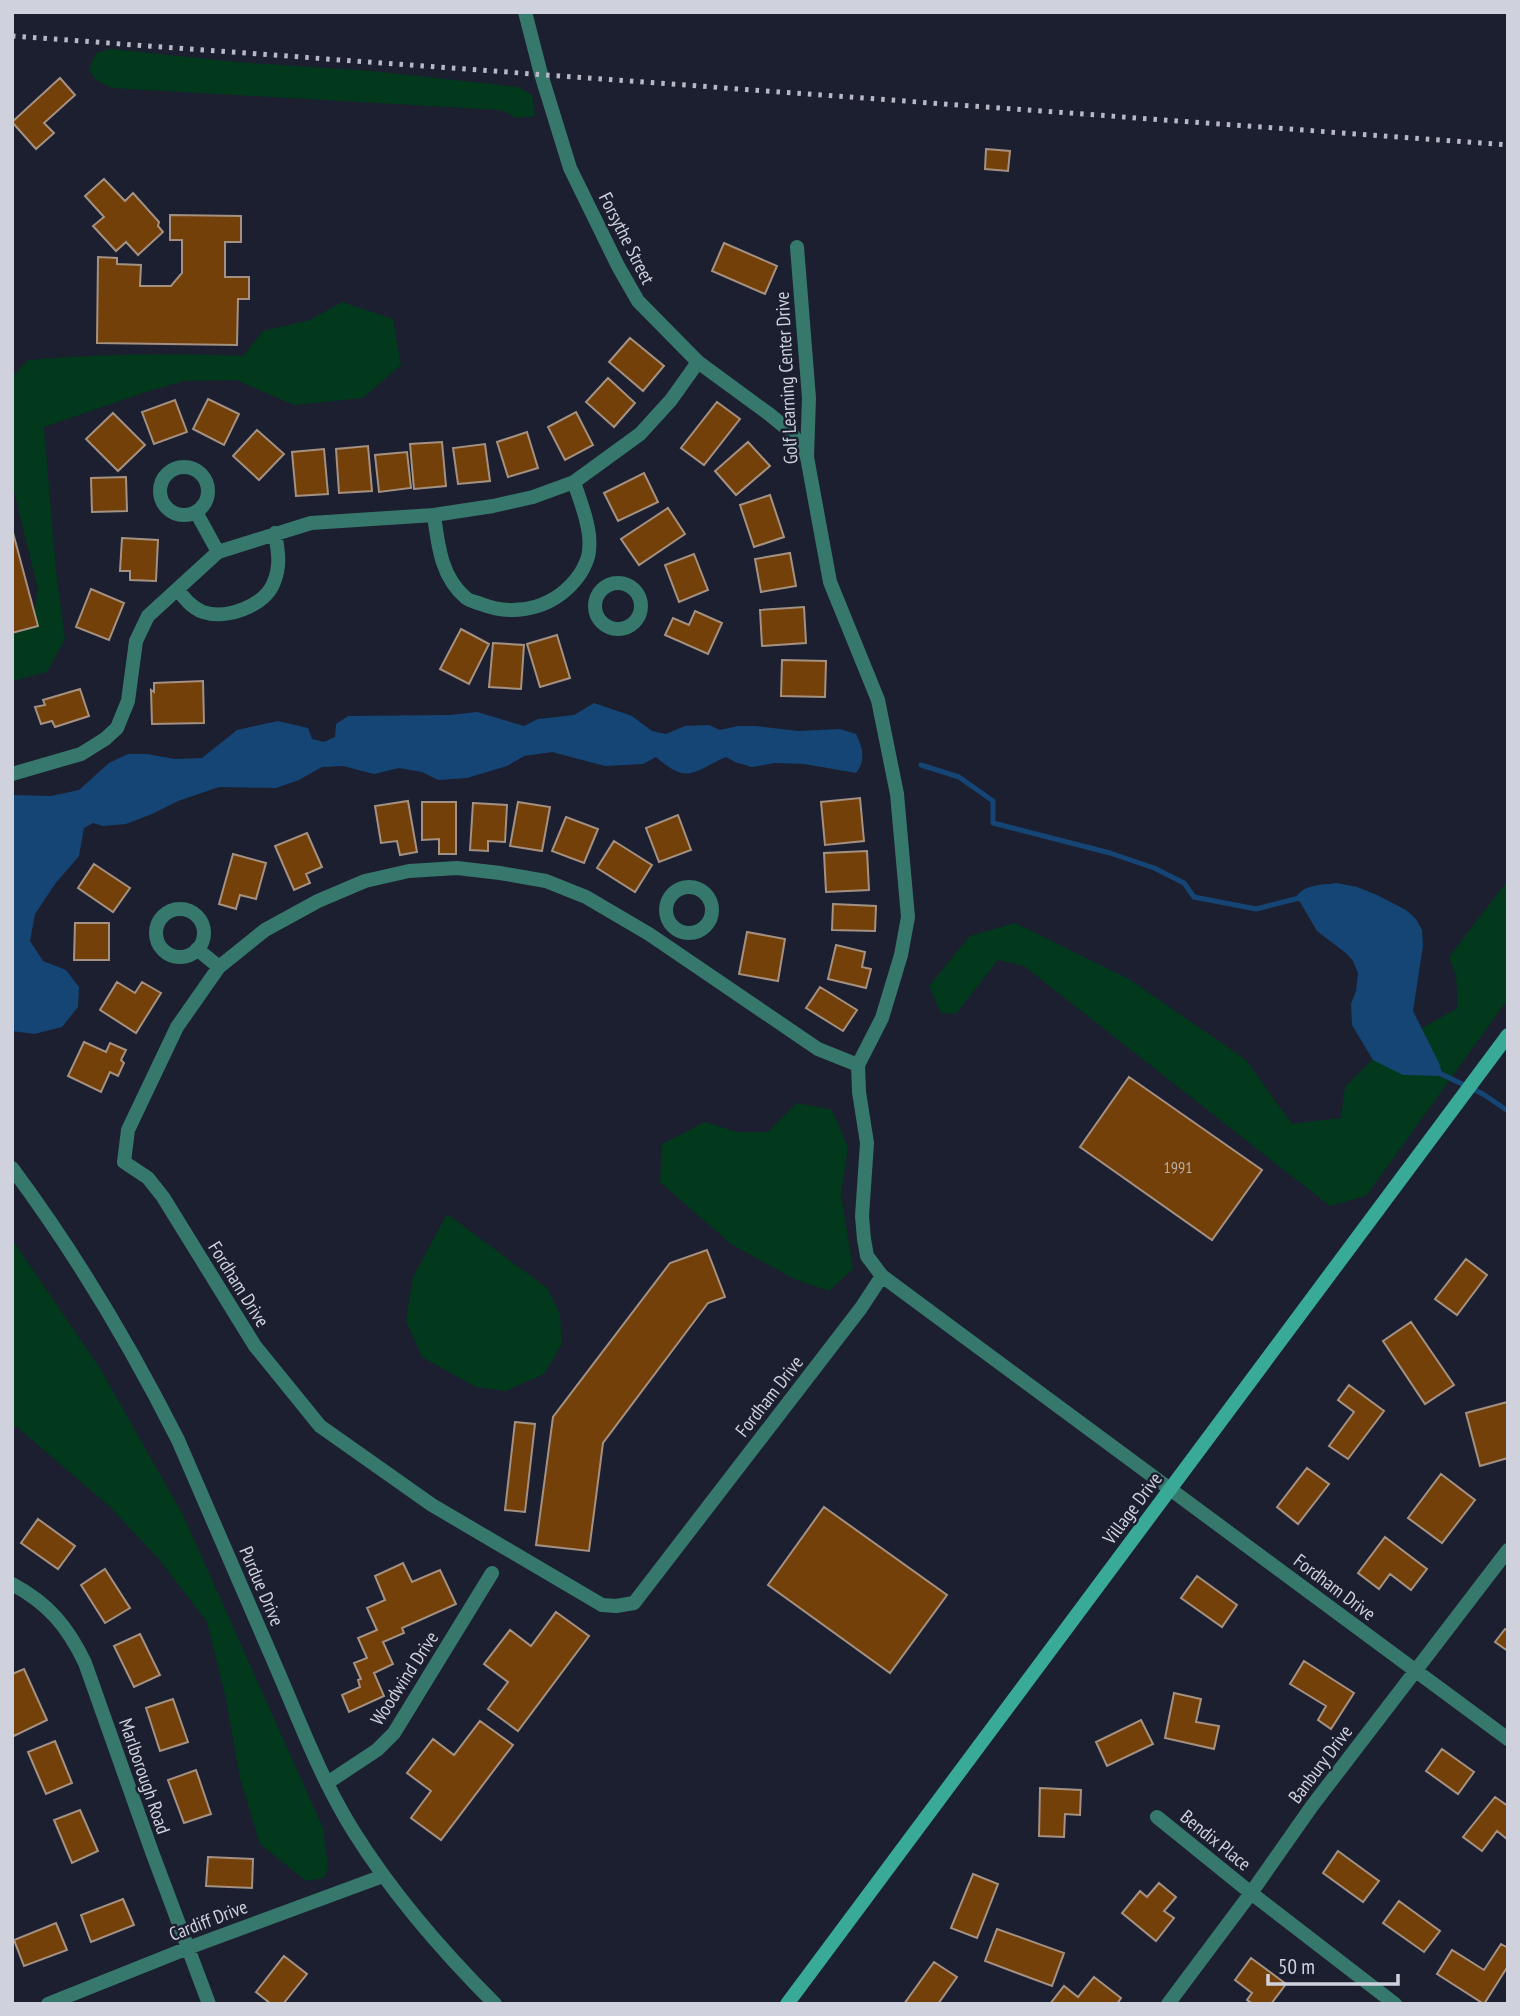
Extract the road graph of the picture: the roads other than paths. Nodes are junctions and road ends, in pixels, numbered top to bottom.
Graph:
1 (525, 12) edge
2 (797, 247) dead end
3 (698, 362) junction
4 (807, 457) junction
5 (573, 482) junction
6 (196, 512) dead end
7 (434, 515) junction
8 (275, 533) junction
9 (218, 552) junction
10 (578, 578) junction
11 (178, 590) junction
12 (600, 592) dead end
13 (12, 774) edge
14 (675, 928) dead end
15 (665, 945) junction
16 (197, 949) dead end
17 (219, 967) junction
18 (1508, 1035) edge
19 (858, 1065) junction
20 (12, 1168) edge
21 (882, 1276) junction
22 (1170, 1489) junction
23 (1508, 1550) edge
24 (492, 1573) dead end
25 (12, 1584) edge
26 (1415, 1670) junction
27 (1508, 1740) edge
28 (327, 1783) junction
29 (1157, 1817) dead end
30 (383, 1876) junction
31 (1251, 1893) junction
32 (188, 1948) junction
33 (48, 2004) edge
34 (209, 2004) edge
35 (495, 2004) edge
36 (787, 2004) edge
37 (1168, 2004) edge
38 (1395, 2004) edge

1 - 3 street, Forsythe Street
2 - 4 street, Golf Learning Center Drive
3 - 4 street, Forsythe Street
3 - 5 street
4 - 19 street, Golf Learning Center Drive
5 - 7 street
5 - 10 street
6 - 9 street
7 - 8 street
7 - 10 street
8 - 9 street
8 - 11 street
9 - 11 street
10 - 12 street
11 - 13 street
14 - 15 street
15 - 17 street
15 - 19 street
16 - 17 street
17 - 21 street, Fordham Drive
18 - 22 main road, Village Drive
19 - 21 street
20 - 28 street, Purdue Drive
21 - 22 street, Fordham Drive
22 - 26 street, Fordham Drive
22 - 36 main road, Village Drive
23 - 26 street, Banbury Drive
24 - 28 street, Woodwind Drive
25 - 32 street, Marlborough Road
26 - 27 street, Fordham Drive
26 - 31 street, Banbury Drive
28 - 30 street, Purdue Drive
29 - 31 street, Bendix Place
30 - 32 street, Cardiff Drive
30 - 35 street, Purdue Drive
31 - 37 street, Banbury Drive
31 - 38 street, Bendix Place
32 - 33 street, Cardiff Drive
32 - 34 street, Marlborough Road

